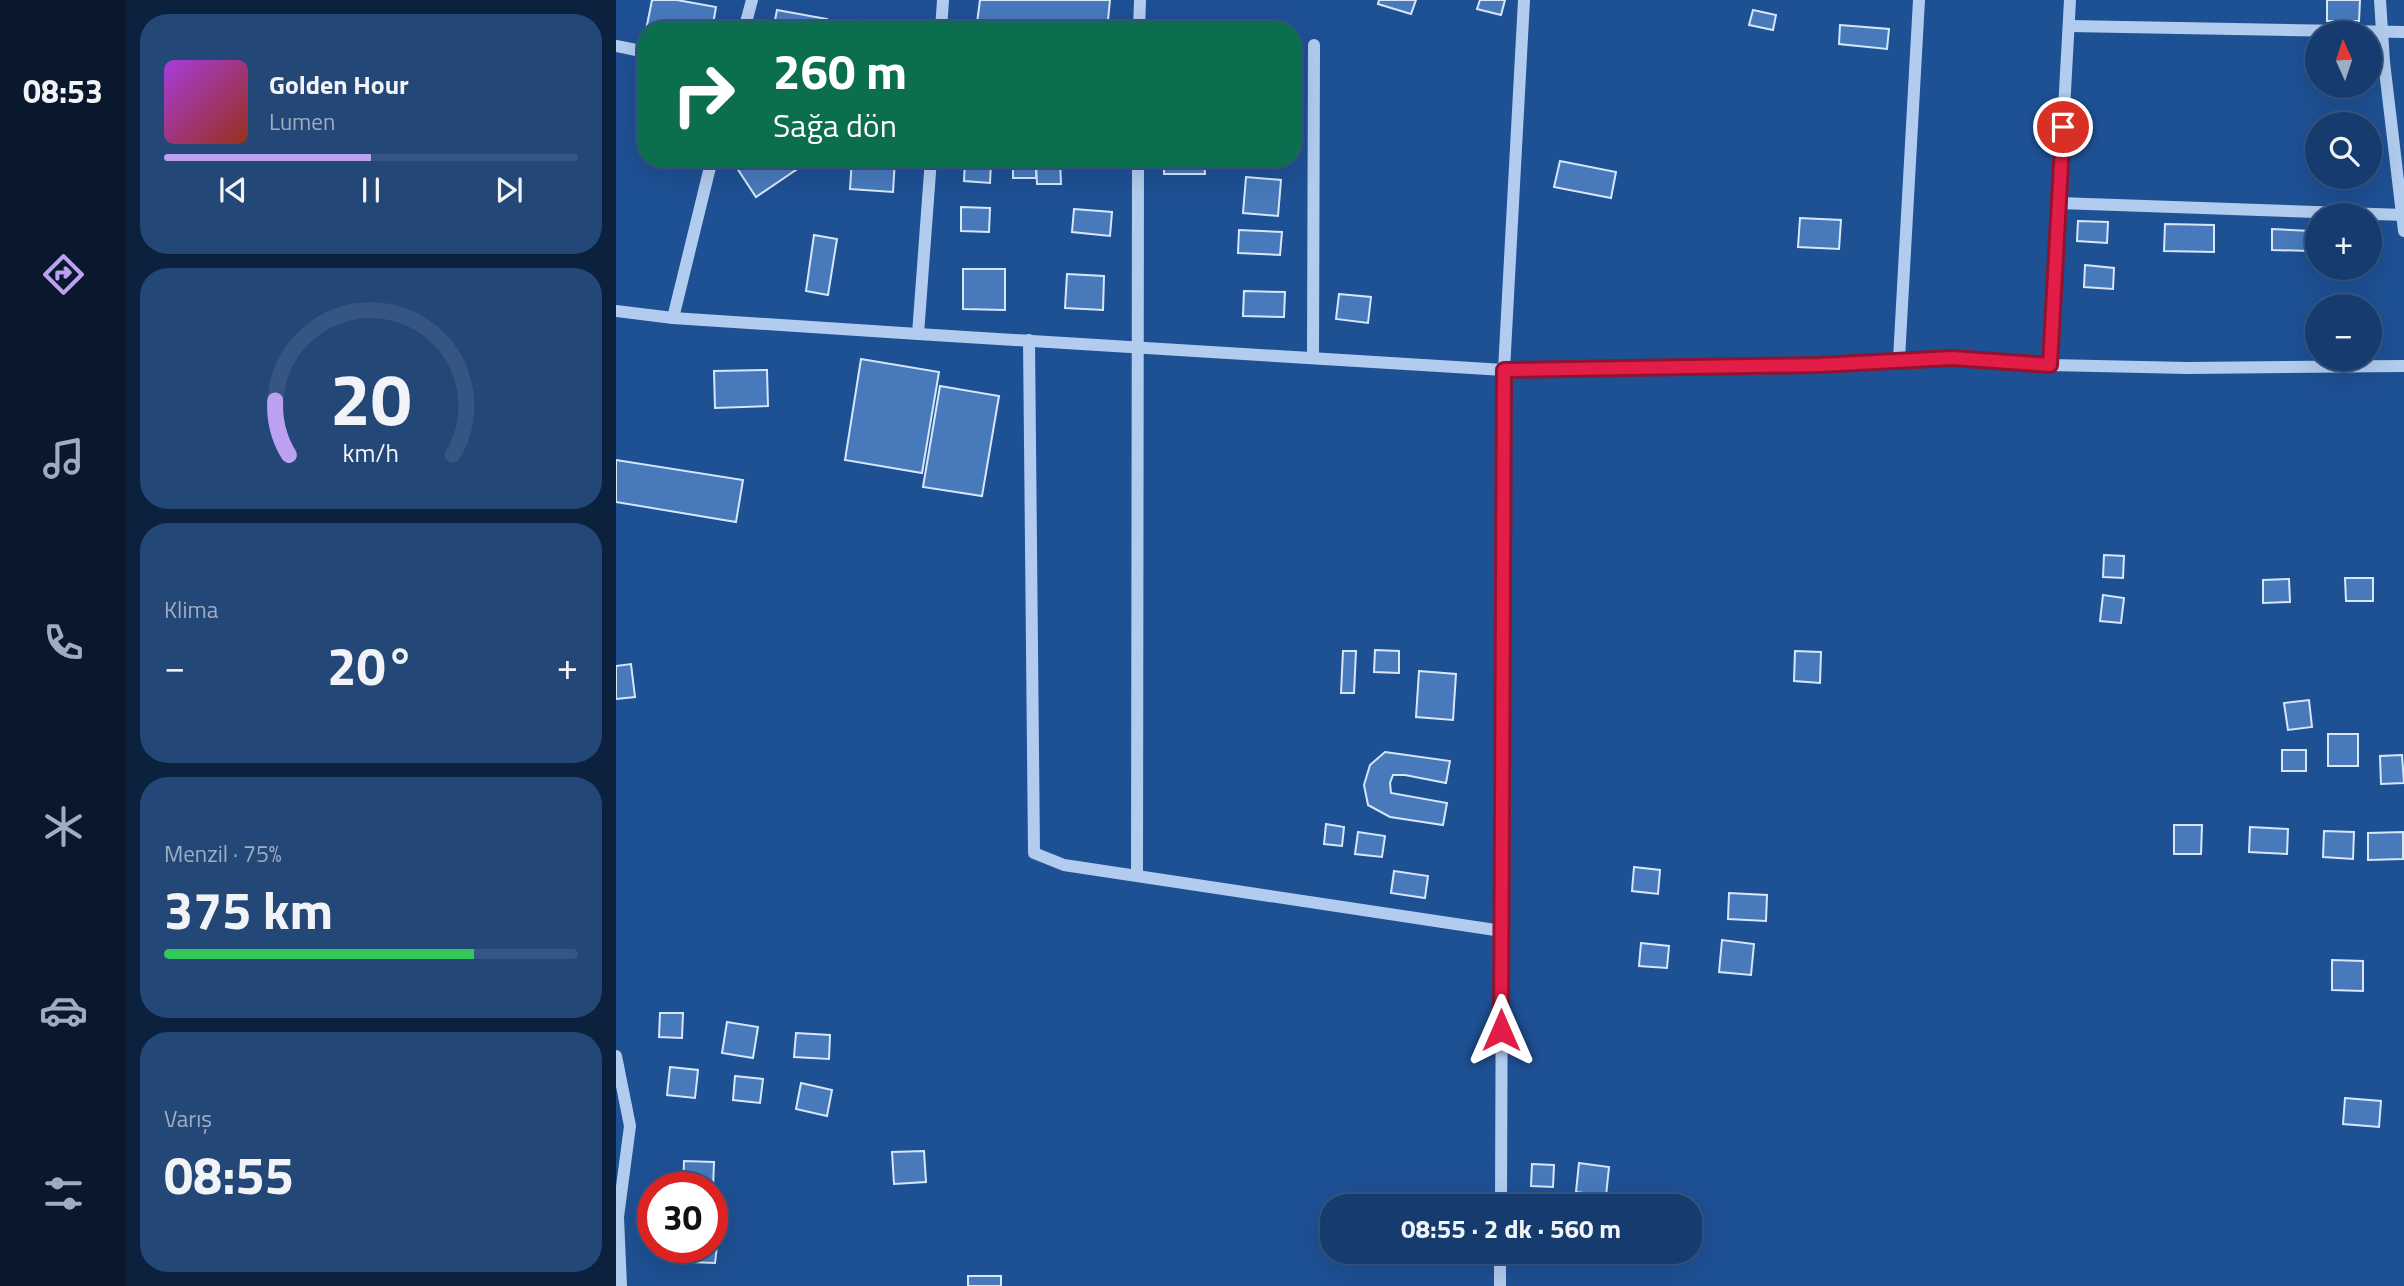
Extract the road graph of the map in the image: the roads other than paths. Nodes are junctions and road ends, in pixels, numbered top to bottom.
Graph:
1 (752, 0) edge
2 (943, 0) edge
3 (1140, 0) edge
4 (1524, 0) edge
5 (1919, 0) edge
6 (2070, 0) edge
7 (2380, 0) edge
8 (746, 21) edge
9 (942, 21) edge
10 (1139, 21) edge
11 (2381, 21) edge
12 (2069, 26) junction
13 (2305, 31) edge
14 (2382, 32) edge
15 (2404, 32) edge
16 (2382, 40) edge
17 (1314, 45) dead end
18 (616, 46) edge
19 (637, 50) edge
20 (710, 168) edge
21 (930, 168) edge
22 (1138, 168) edge
23 (2059, 203) junction
24 (2403, 215) edge
25 (2404, 231) edge
26 (616, 311) edge
27 (673, 317) junction
28 (918, 334) junction
29 (1029, 340) junction
30 (1136, 346) junction
31 (1313, 358) junction
32 (1899, 359) junction
33 (2050, 365) junction
34 (2404, 366) edge
35 (1504, 370) junction
36 (1137, 876) junction
37 (1502, 931) junction
38 (616, 1056) edge
39 (1501, 1194) edge
40 (1500, 1264) edge
41 (621, 1286) edge
42 (1500, 1286) edge

1 - 8 street
2 - 9 street
3 - 10 street
4 - 35 street
5 - 32 street
6 - 12 street
7 - 11 street
12 - 13 street
12 - 23 street
14 - 15 street
16 - 24 street
17 - 31 street
18 - 19 street
20 - 27 street
21 - 28 street
22 - 30 street
23 - 24 street
23 - 33 street
24 - 25 street
26 - 27 street
27 - 28 street
28 - 29 street
29 - 30 street
29 - 36 street
30 - 31 street
30 - 36 street
31 - 35 street
32 - 33 street
32 - 35 street
33 - 34 street
35 - 37 street
36 - 37 street
37 - 39 street
38 - 41 street
40 - 42 street

